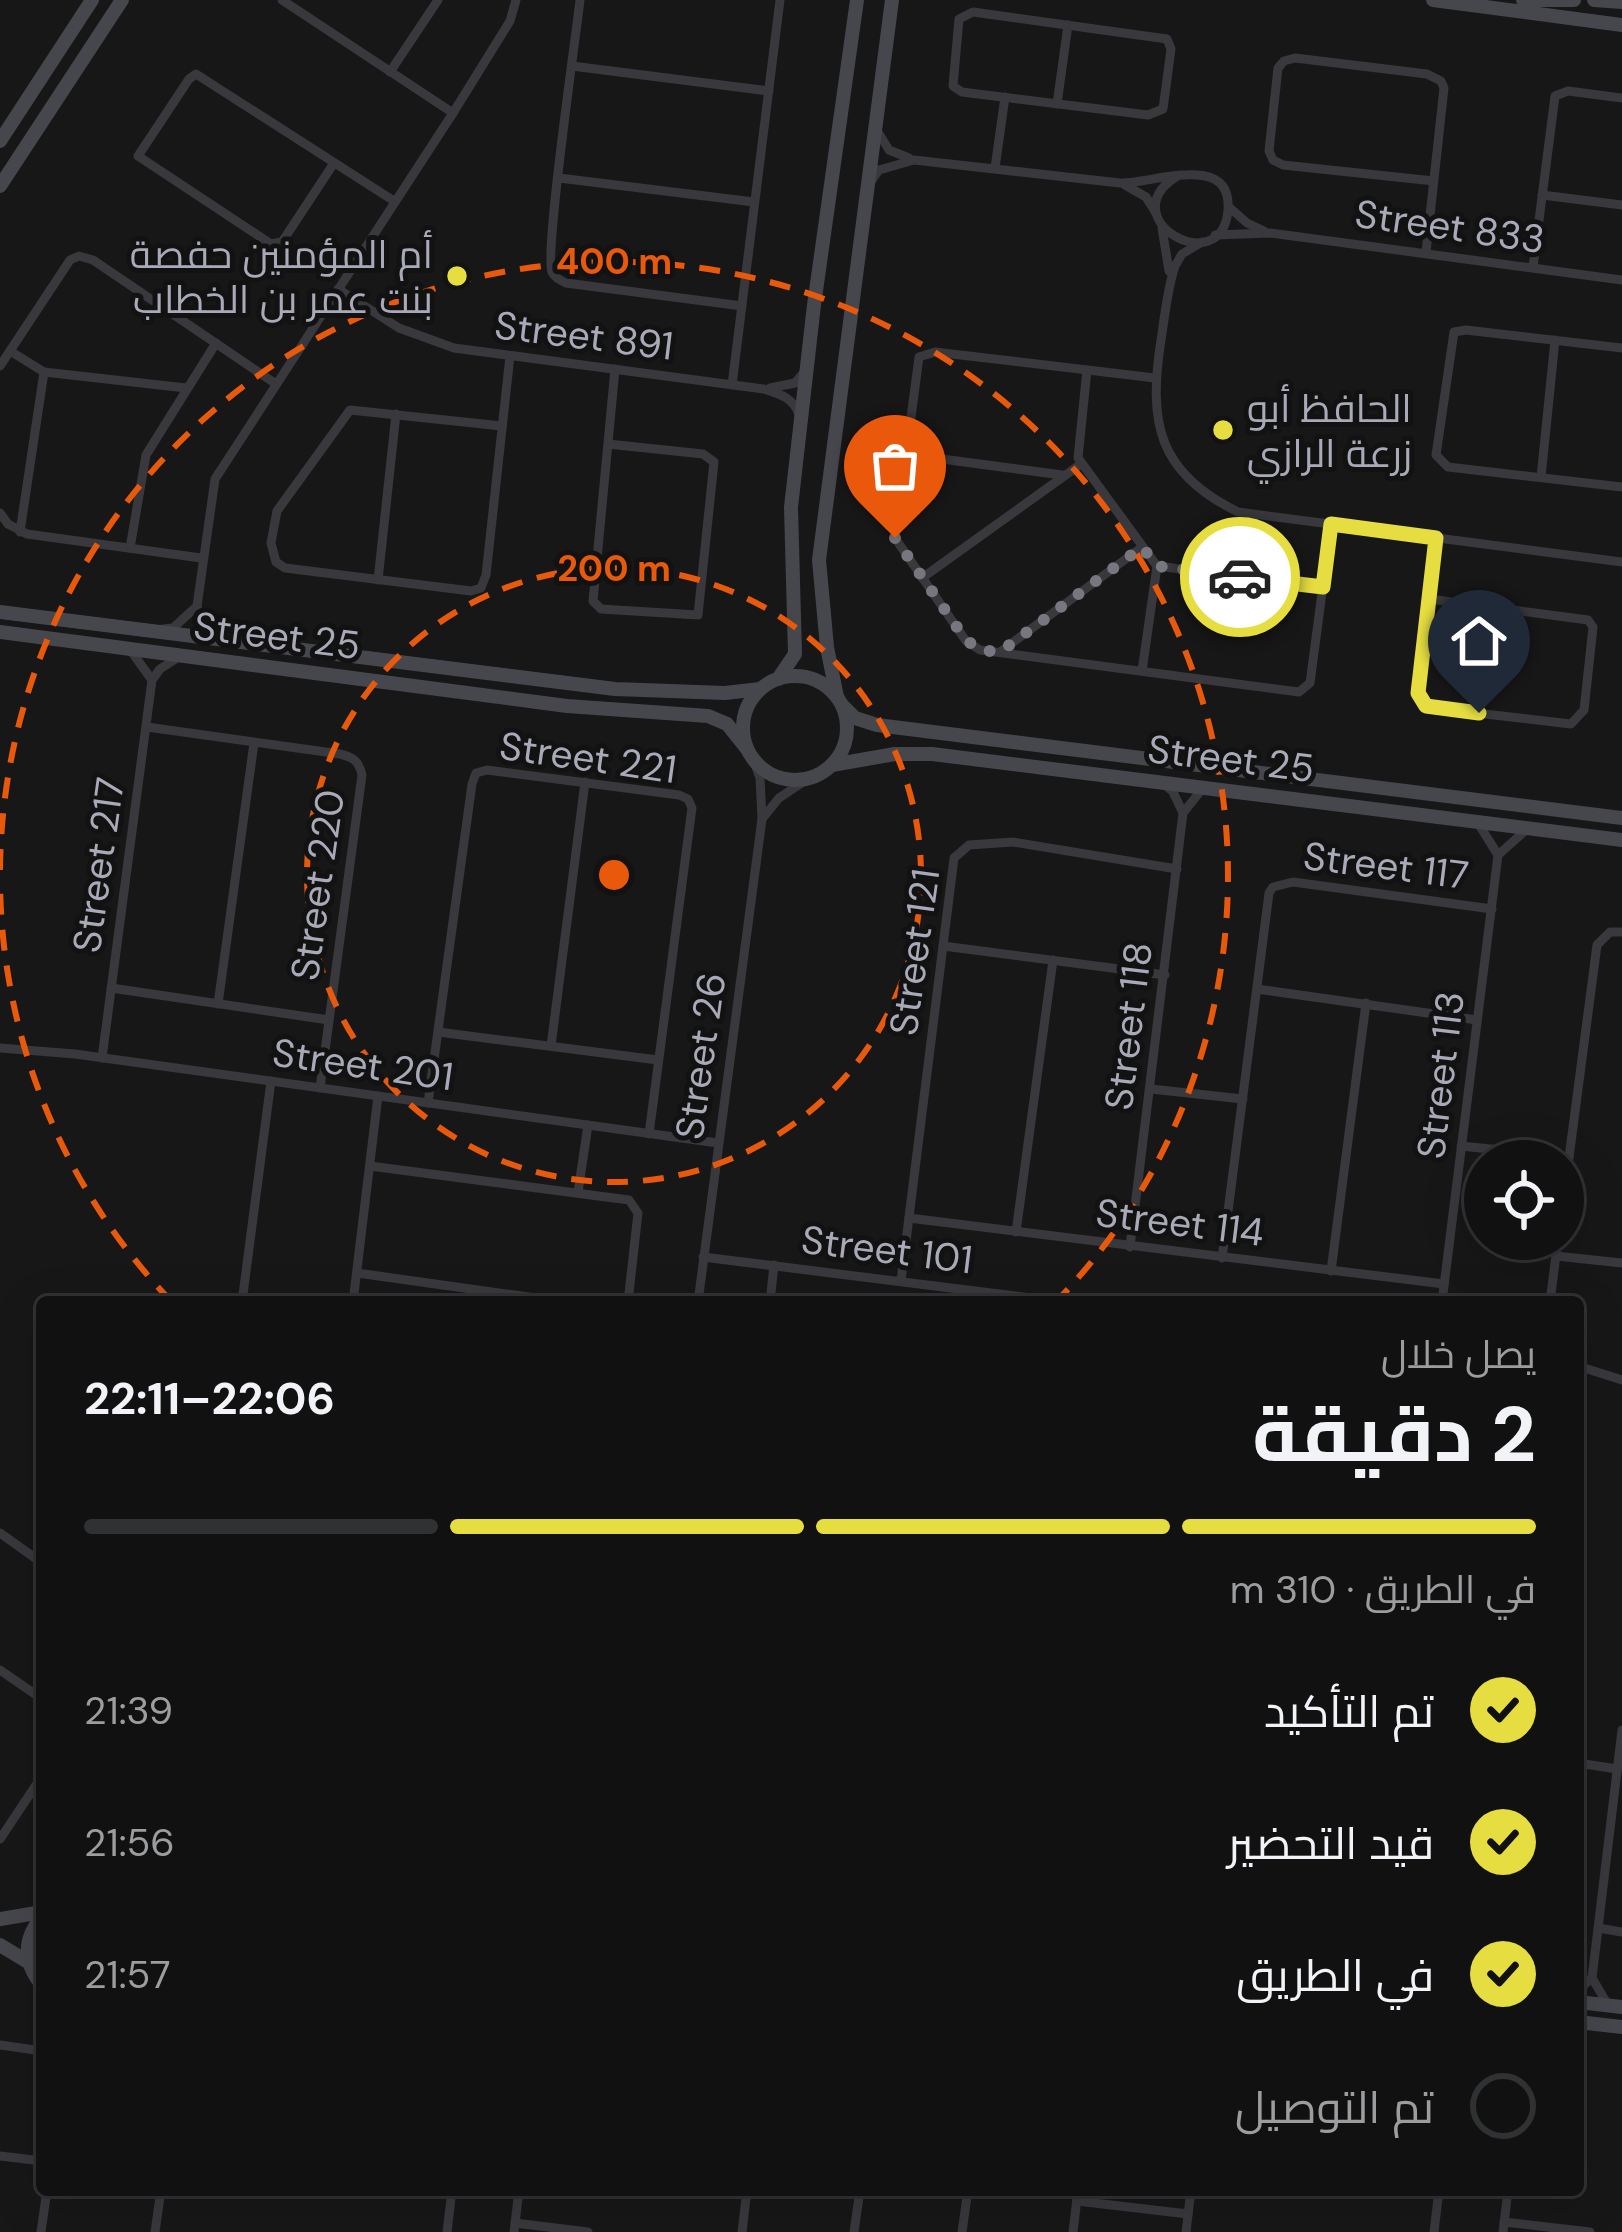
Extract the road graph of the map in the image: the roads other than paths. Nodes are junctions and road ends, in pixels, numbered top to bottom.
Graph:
1 (92, 0) edge
2 (122, 0) edge
3 (282, 0) edge
4 (437, 0) edge
5 (516, 0) edge
6 (580, 0) edge
7 (780, 0) edge
8 (857, 0) edge
9 (892, 0) edge
10 (1433, 0) edge
11 (1522, 0) edge
12 (1574, 0) edge
13 (1594, 0) edge
14 (1622, 2) edge
15 (1494, 4) edge
16 (1068, 25) junction
17 (1622, 25) edge
18 (572, 66) junction
19 (390, 72) junction
20 (769, 91) junction
21 (1005, 97) junction
22 (1622, 98) edge
23 (1057, 104) junction
24 (453, 113) junction
25 (875, 118) junction
26 (0, 141) edge
27 (914, 160) junction
28 (334, 164) junction
29 (995, 167) junction
30 (1179, 175) junction
31 (560, 178) junction
32 (1434, 181) junction
33 (1120, 183) junction
34 (0, 186) edge
35 (1542, 195) junction
36 (864, 197) junction
37 (394, 201) junction
38 (754, 202) junction
39 (1228, 205) junction
40 (1622, 205) edge
41 (1159, 220) junction
42 (1270, 232) junction
43 (1215, 236) junction
44 (1202, 242) junction
45 (1426, 252) junction
46 (1534, 267) junction
47 (1622, 280) edge
48 (1169, 284) junction
49 (338, 289) junction
50 (742, 305) junction
51 (1555, 340) junction
52 (217, 344) junction
53 (1622, 348) edge
54 (10, 351) junction
55 (510, 356) junction
56 (0, 366) edge
57 (615, 369) junction
58 (807, 370) junction
59 (1087, 370) junction
60 (44, 372) junction
61 (1155, 377) junction
62 (276, 384) junction
63 (732, 385) junction
64 (186, 388) junction
65 (764, 389) junction
66 (396, 414) junction
67 (802, 425) junction
68 (502, 426) junction
69 (608, 444) junction
70 (904, 454) junction
71 (1081, 464) junction
72 (1062, 476) junction
73 (1540, 477) junction
74 (1622, 487) edge
75 (0, 513) edge
76 (1331, 524) junction
77 (20, 532) junction
78 (1436, 538) junction
79 (1142, 547) junction
80 (130, 548) junction
81 (201, 558) junction
82 (1622, 562) edge
83 (1157, 566) junction
84 (922, 578) junction
85 (378, 580) junction
86 (1323, 587) junction
87 (1429, 599) junction
88 (197, 605) junction
89 (0, 613) edge
90 (0, 632) edge
91 (146, 632) junction
92 (244, 642) junction
93 (129, 649) junction
94 (1000, 652) junction
95 (182, 656) junction
96 (1142, 671) junction
97 (531, 679) junction
98 (778, 679) junction
99 (152, 680) junction
100 (416, 686) junction
101 (760, 689) junction
102 (840, 702) junction
103 (146, 727) junction
104 (254, 743) junction
105 (750, 754) junction
106 (832, 765) junction
107 (809, 778) junction
108 (585, 782) junction
109 (1161, 782) junction
110 (1204, 788) junction
111 (1183, 813) junction
112 (1622, 818) edge
113 (763, 819) junction
114 (1478, 824) junction
115 (1527, 829) junction
116 (1622, 840) edge
117 (1498, 855) junction
118 (1177, 869) junction
119 (1492, 909) junction
120 (1622, 932) edge
121 (943, 946) junction
122 (1052, 960) junction
123 (1165, 975) junction
124 (111, 988) junction
125 (1257, 988) junction
126 (1366, 1003) junction
127 (218, 1004) junction
128 (1477, 1019) junction
129 (329, 1020) junction
130 (438, 1032) junction
131 (551, 1046) junction
132 (0, 1048) edge
133 (102, 1058) junction
134 (658, 1060) junction
135 (271, 1082) junction
136 (320, 1088) junction
137 (1151, 1089) junction
138 (378, 1096) junction
139 (1243, 1100) junction
140 (428, 1103) junction
141 (588, 1125) junction
142 (649, 1133) junction
143 (1571, 1140) edge
144 (718, 1143) junction
145 (1461, 1146) junction
146 (1464, 1146) edge
147 (370, 1166) junction
148 (578, 1192) junction
149 (909, 1218) junction
150 (1016, 1232) junction
151 (1130, 1246) junction
152 (704, 1257) junction
153 (1222, 1258) junction
154 (1584, 1259) edge
155 (1555, 1260) edge
156 (1622, 1263) edge
157 (774, 1265) junction
158 (1331, 1271) junction
159 (357, 1274) junction
160 (901, 1281) junction
161 (1444, 1285) junction
162 (243, 1296) edge
163 (354, 1296) edge
164 (520, 1296) edge
165 (628, 1296) edge
166 (699, 1296) edge
167 (771, 1296) edge
168 (979, 1296) edge
169 (1443, 1296) edge
170 (1551, 1296) edge
171 (1584, 1368) edge
172 (1622, 1380) edge
173 (0, 1533) edge
174 (36, 1559) edge
175 (0, 1670) edge
176 (36, 1695) edge
177 (1622, 1730) edge
178 (1584, 1764) edge
179 (1617, 1768) junction
180 (36, 1785) edge
181 (0, 1839) edge
182 (36, 1915) edge
183 (0, 1918) edge
184 (36, 1923) edge
185 (1598, 1928) junction
186 (1622, 1932) edge
187 (0, 1945) edge
188 (28, 1961) junction
189 (36, 1974) edge
190 (1592, 1978) junction
191 (1584, 1985) edge
192 (1584, 2003) edge
193 (1615, 2006) edge
194 (1584, 2025) edge
195 (1622, 2026) edge
196 (0, 2045) edge
197 (36, 2050) edge
198 (0, 2156) edge
199 (36, 2160) edge
200 (46, 2196) edge
201 (160, 2196) edge
202 (451, 2196) edge
203 (518, 2196) edge
204 (746, 2196) edge
205 (859, 2196) edge
206 (967, 2196) edge
207 (1078, 2196) edge
208 (1084, 2196) edge
209 (1190, 2196) edge
210 (1438, 2196) edge
211 (1507, 2196) edge
212 (1188, 2214) junction
213 (1503, 2227) edge
214 (515, 2228) edge
215 (1567, 2231) edge
216 (41, 2232) edge
217 (154, 2232) edge
218 (447, 2232) edge
219 (589, 2232) edge
220 (742, 2232) edge
221 (854, 2232) edge
222 (962, 2232) edge
223 (1073, 2232) edge
224 (1186, 2232) edge
225 (1434, 2232) edge
226 (1590, 2232) edge

1 - 26 street
2 - 34 street
3 - 19 street
4 - 19 street
5 - 24 street
6 - 18 street
7 - 20 street
8 - 58 street
9 - 25 street
10 - 15 street
11 - 12 street
13 - 14 street
15 - 17 street
16 - 21 street
16 - 23 street
16 - 23 street
18 - 20 street
18 - 31 street
19 - 24 street
20 - 38 street
21 - 23 street
21 - 29 street
22 - 35 street
24 - 37 street
25 - 27 street
25 - 36 street
27 - 29 street
27 - 36 street
28 - 28 street
28 - 37 street
29 - 33 street
30 - 33 street
30 - 39 street
30 - 41 street
31 - 38 street
31 - 50 street
32 - 32 street
32 - 45 street
33 - 41 street
35 - 40 street
35 - 46 street
36 - 102 street
37 - 49 street
38 - 50 street
39 - 42 street, Street 833
39 - 43 street
41 - 44 street
41 - 48 street
42 - 43 street, Street 833
42 - 45 street, Street 833
43 - 44 street
44 - 48 street
45 - 46 street, Street 833
46 - 47 street, Street 833
48 - 61 street
49 - 55 street, Street 891
49 - 62 street
50 - 63 street
51 - 53 street
51 - 73 street
51 - 73 street
52 - 54 street
52 - 62 street
52 - 64 street
54 - 56 street
54 - 60 street
55 - 57 street, Street 891
55 - 68 street
57 - 63 street, Street 891
57 - 69 street
58 - 65 street
58 - 67 street
59 - 61 street
59 - 70 street
59 - 71 street
60 - 64 street
60 - 77 street
61 - 76 street
62 - 81 street
63 - 65 street, Street 891
64 - 80 street
65 - 67 street
66 - 68 street
66 - 85 street
66 - 85 street
67 - 98 street
68 - 85 street
69 - 69 street
70 - 72 street
70 - 84 street
71 - 72 street
71 - 79 street
72 - 84 street
73 - 74 street
75 - 77 street
76 - 78 street
76 - 86 street
77 - 80 street
78 - 82 street
78 - 87 street
79 - 83 street
79 - 94 street
80 - 81 street
81 - 88 street
83 - 86 street
83 - 96 street
84 - 94 street
86 - 96 street
87 - 87 street
88 - 91 street
88 - 92 street
89 - 91 street, Street 25
90 - 93 street, Street 25
91 - 92 street, Street 25
92 - 95 street
92 - 97 street, Street 25
93 - 95 street, Street 25
93 - 99 street
94 - 96 street
95 - 99 street
95 - 100 street, Street 25
97 - 100 street
97 - 101 street, Street 25
98 - 101 street
98 - 102 street
99 - 103 street, Street 217
100 - 105 street, Street 25
101 - 105 street
102 - 106 street
102 - 112 street, Street 25
103 - 104 street, Street 220
103 - 124 street, Street 217
104 - 127 street
104 - 129 street, Street 220
105 - 107 street
105 - 113 street, Street 26
106 - 107 street
106 - 109 street, Street 25
107 - 113 street
108 - 130 street, Street 221
108 - 131 street
108 - 134 street, Street 221
109 - 110 street, Street 25
109 - 111 street
110 - 111 street
110 - 114 street, Street 25
111 - 118 street, Street 118
113 - 144 street, Street 26
114 - 115 street, Street 25
114 - 117 street
115 - 116 street, Street 25
115 - 117 street
117 - 119 street, Street 113
118 - 121 street, Street 121
118 - 123 street, Street 118
119 - 125 street, Street 117
119 - 128 street, Street 113
120 - 143 street
121 - 122 street
121 - 149 street, Street 121
122 - 123 street
122 - 150 street
123 - 137 street, Street 118
124 - 127 street
124 - 133 street, Street 217
125 - 126 street
125 - 139 street, Street 117
126 - 128 street
126 - 158 street
127 - 129 street
128 - 145 street, Street 113
129 - 136 street, Street 220
130 - 131 street
130 - 140 street, Street 221
131 - 134 street
132 - 133 street, Street 201
133 - 135 street, Street 201
134 - 142 street, Street 221
135 - 136 street, Street 201
135 - 162 street
136 - 138 street, Street 201
137 - 139 street
137 - 151 street, Street 118
138 - 140 street, Street 201
138 - 147 street
139 - 153 street, Street 117
140 - 141 street, Street 201
141 - 142 street, Street 201
141 - 148 street
142 - 144 street, Street 201
144 - 152 street, Street 26
145 - 146 street
145 - 161 street, Street 113
147 - 148 street
147 - 159 street
148 - 165 street
149 - 150 street, Street 114
149 - 160 street, Street 121
150 - 151 street, Street 114
151 - 153 street, Street 114
152 - 157 street, Street 101
152 - 166 street, Street 26
153 - 158 street, Street 114
154 - 156 street
155 - 170 street
157 - 160 street, Street 101
157 - 167 street
158 - 161 street, Street 114
159 - 163 street
159 - 164 street
160 - 168 street, Street 101
161 - 169 street, Street 113
171 - 172 street
173 - 174 street
175 - 176 street
177 - 179 street
178 - 179 street
179 - 185 street
180 - 181 street
182 - 183 street
184 - 188 street
185 - 186 street
185 - 190 street
187 - 188 street
188 - 189 street
190 - 191 street
190 - 193 street
192 - 193 street
194 - 195 street
196 - 197 street
198 - 199 street
200 - 216 street
201 - 217 street
202 - 218 street
203 - 214 street
204 - 220 street
205 - 221 street
206 - 222 street
207 - 223 street
208 - 212 street
209 - 212 street
210 - 225 street
211 - 213 street
212 - 224 street
213 - 215 street
214 - 219 street
215 - 226 street

